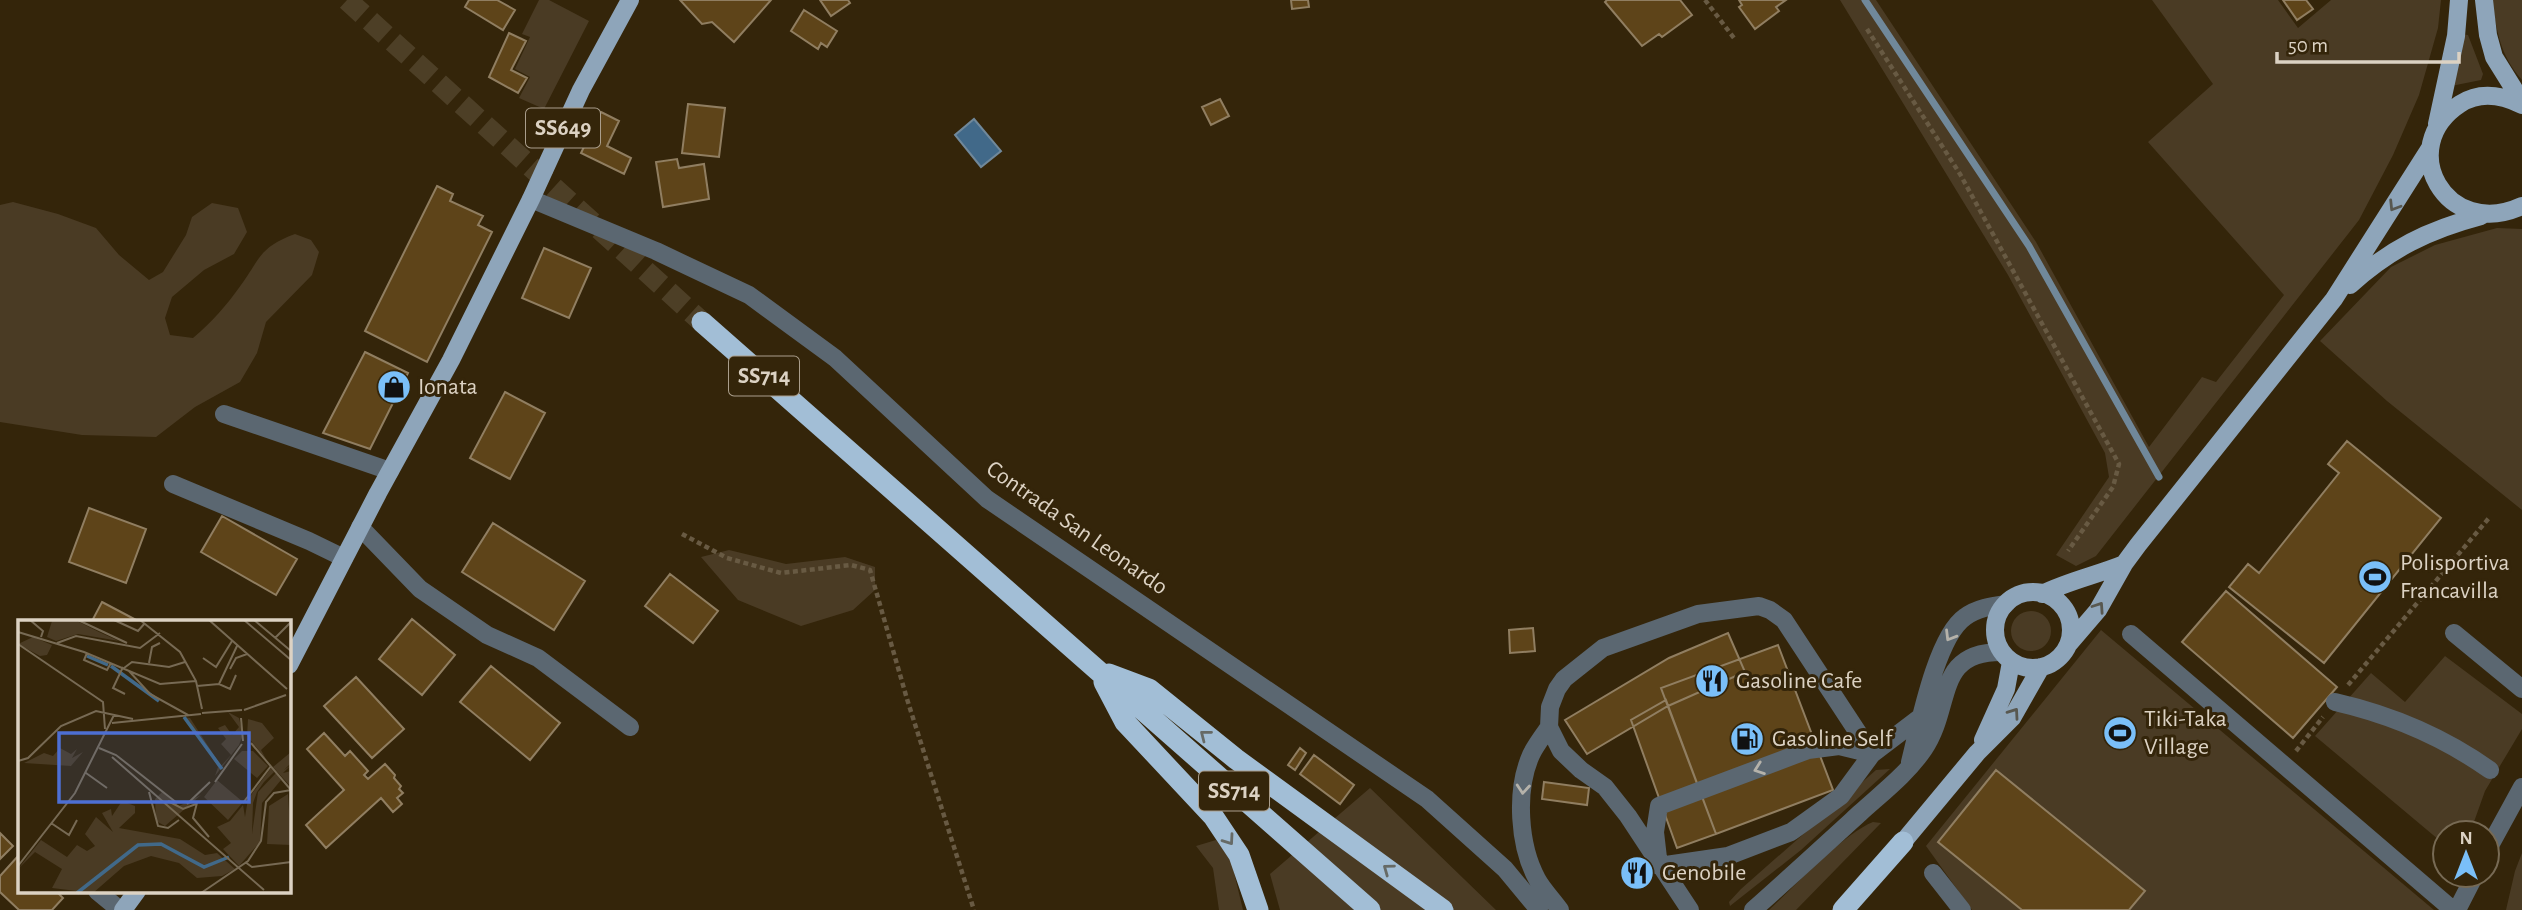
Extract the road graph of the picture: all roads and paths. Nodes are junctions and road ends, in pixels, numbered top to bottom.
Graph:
1 (616, 0) edge
2 (631, 0) edge
3 (1705, 0) edge
4 (2459, 0) edge
5 (2484, 0) edge
6 (618, 22) junction
7 (1867, 29) dead end
8 (1734, 38) dead end
9 (2522, 104) edge
10 (2437, 127) junction
11 (2430, 148) junction
12 (531, 199) junction
13 (2516, 212) edge
14 (2485, 215) junction
15 (2334, 299) junction
16 (702, 322) tunnel mouth
17 (224, 414) dead end
18 (390, 471) junction
19 (173, 484) dead end
20 (2489, 518) dead end
21 (360, 527) junction
22 (682, 534) dead end
23 (2068, 551) dead end
24 (344, 558) junction
25 (2124, 564) junction
26 (2042, 594) junction
27 (2006, 604) junction
28 (2454, 633) dead end
29 (2131, 634) dead end
30 (2068, 645) junction
31 (2006, 657) junction
32 (290, 663) edge
33 (2041, 667) junction
34 (1099, 671) junction
35 (1947, 689) junction
36 (2522, 689) edge
37 (2335, 702) junction
38 (1922, 716) junction
39 (630, 727) dead end
40 (1549, 727) junction
41 (1978, 753) junction
42 (1872, 754) junction
43 (2284, 765) junction
44 (1909, 769) junction
45 (2490, 771) dead end
46 (2522, 787) edge
47 (2501, 825) edge
48 (1903, 842) joint
49 (1659, 866) junction
50 (1933, 873) dead end
51 (2467, 889) edge
52 (98, 892) edge
53 (136, 892) edge
54 (121, 910) edge
55 (974, 910) edge
56 (1258, 910) edge
57 (1370, 910) edge
58 (1443, 910) edge
59 (1539, 910) edge
60 (1560, 910) edge
61 (1690, 910) edge
62 (1754, 910) edge
63 (1843, 910) edge
64 (1962, 910) edge
65 (2455, 910) edge

1 - 6 street
2 - 6 main road, SS649
3 - 8 path
4 - 10 main road
5 - 9 main road
6 - 12 main road, SS649
7 - 23 path
9 - 10 main road
10 - 11 main road
11 - 14 main road
11 -> 15 main road
12 - 18 main road, SS649
12 - 59 street, Contrada San Leonardo
13 - 14 main road
14 - 15 main road
15 - 25 main road
16 - 34 highway, SS714
17 - 18 street
18 - 21 main road, SS649
19 - 24 street
20 - 37 path
21 - 24 main road, SS649
21 - 39 street
22 - 55 path
24 - 32 main road, SS649
25 - 26 main road
30 -> 25 main road
26 - 27 main road
26 - 30 main road
27 - 31 main road
27 -> 38 street
28 - 36 street
29 - 43 street
30 - 33 main road
31 - 33 main road
31 - 35 street
31 - 41 main road
41 -> 33 main road
34 -> 56 highway
34 - 57 highway, SS714
58 -> 34 highway
35 - 38 street
35 - 44 street
37 - 43 path
37 - 45 street
38 - 42 street
38 - 44 street
40 - 42 street
40 - 49 street
40 -> 60 street
41 - 48 main road
42 - 49 street
42 -> 49 street
43 - 65 street
44 - 62 street
46 - 47 street
48 - 63 highway
49 - 61 street
50 - 64 street
51 - 65 street
52 - 54 street
53 - 54 main road

